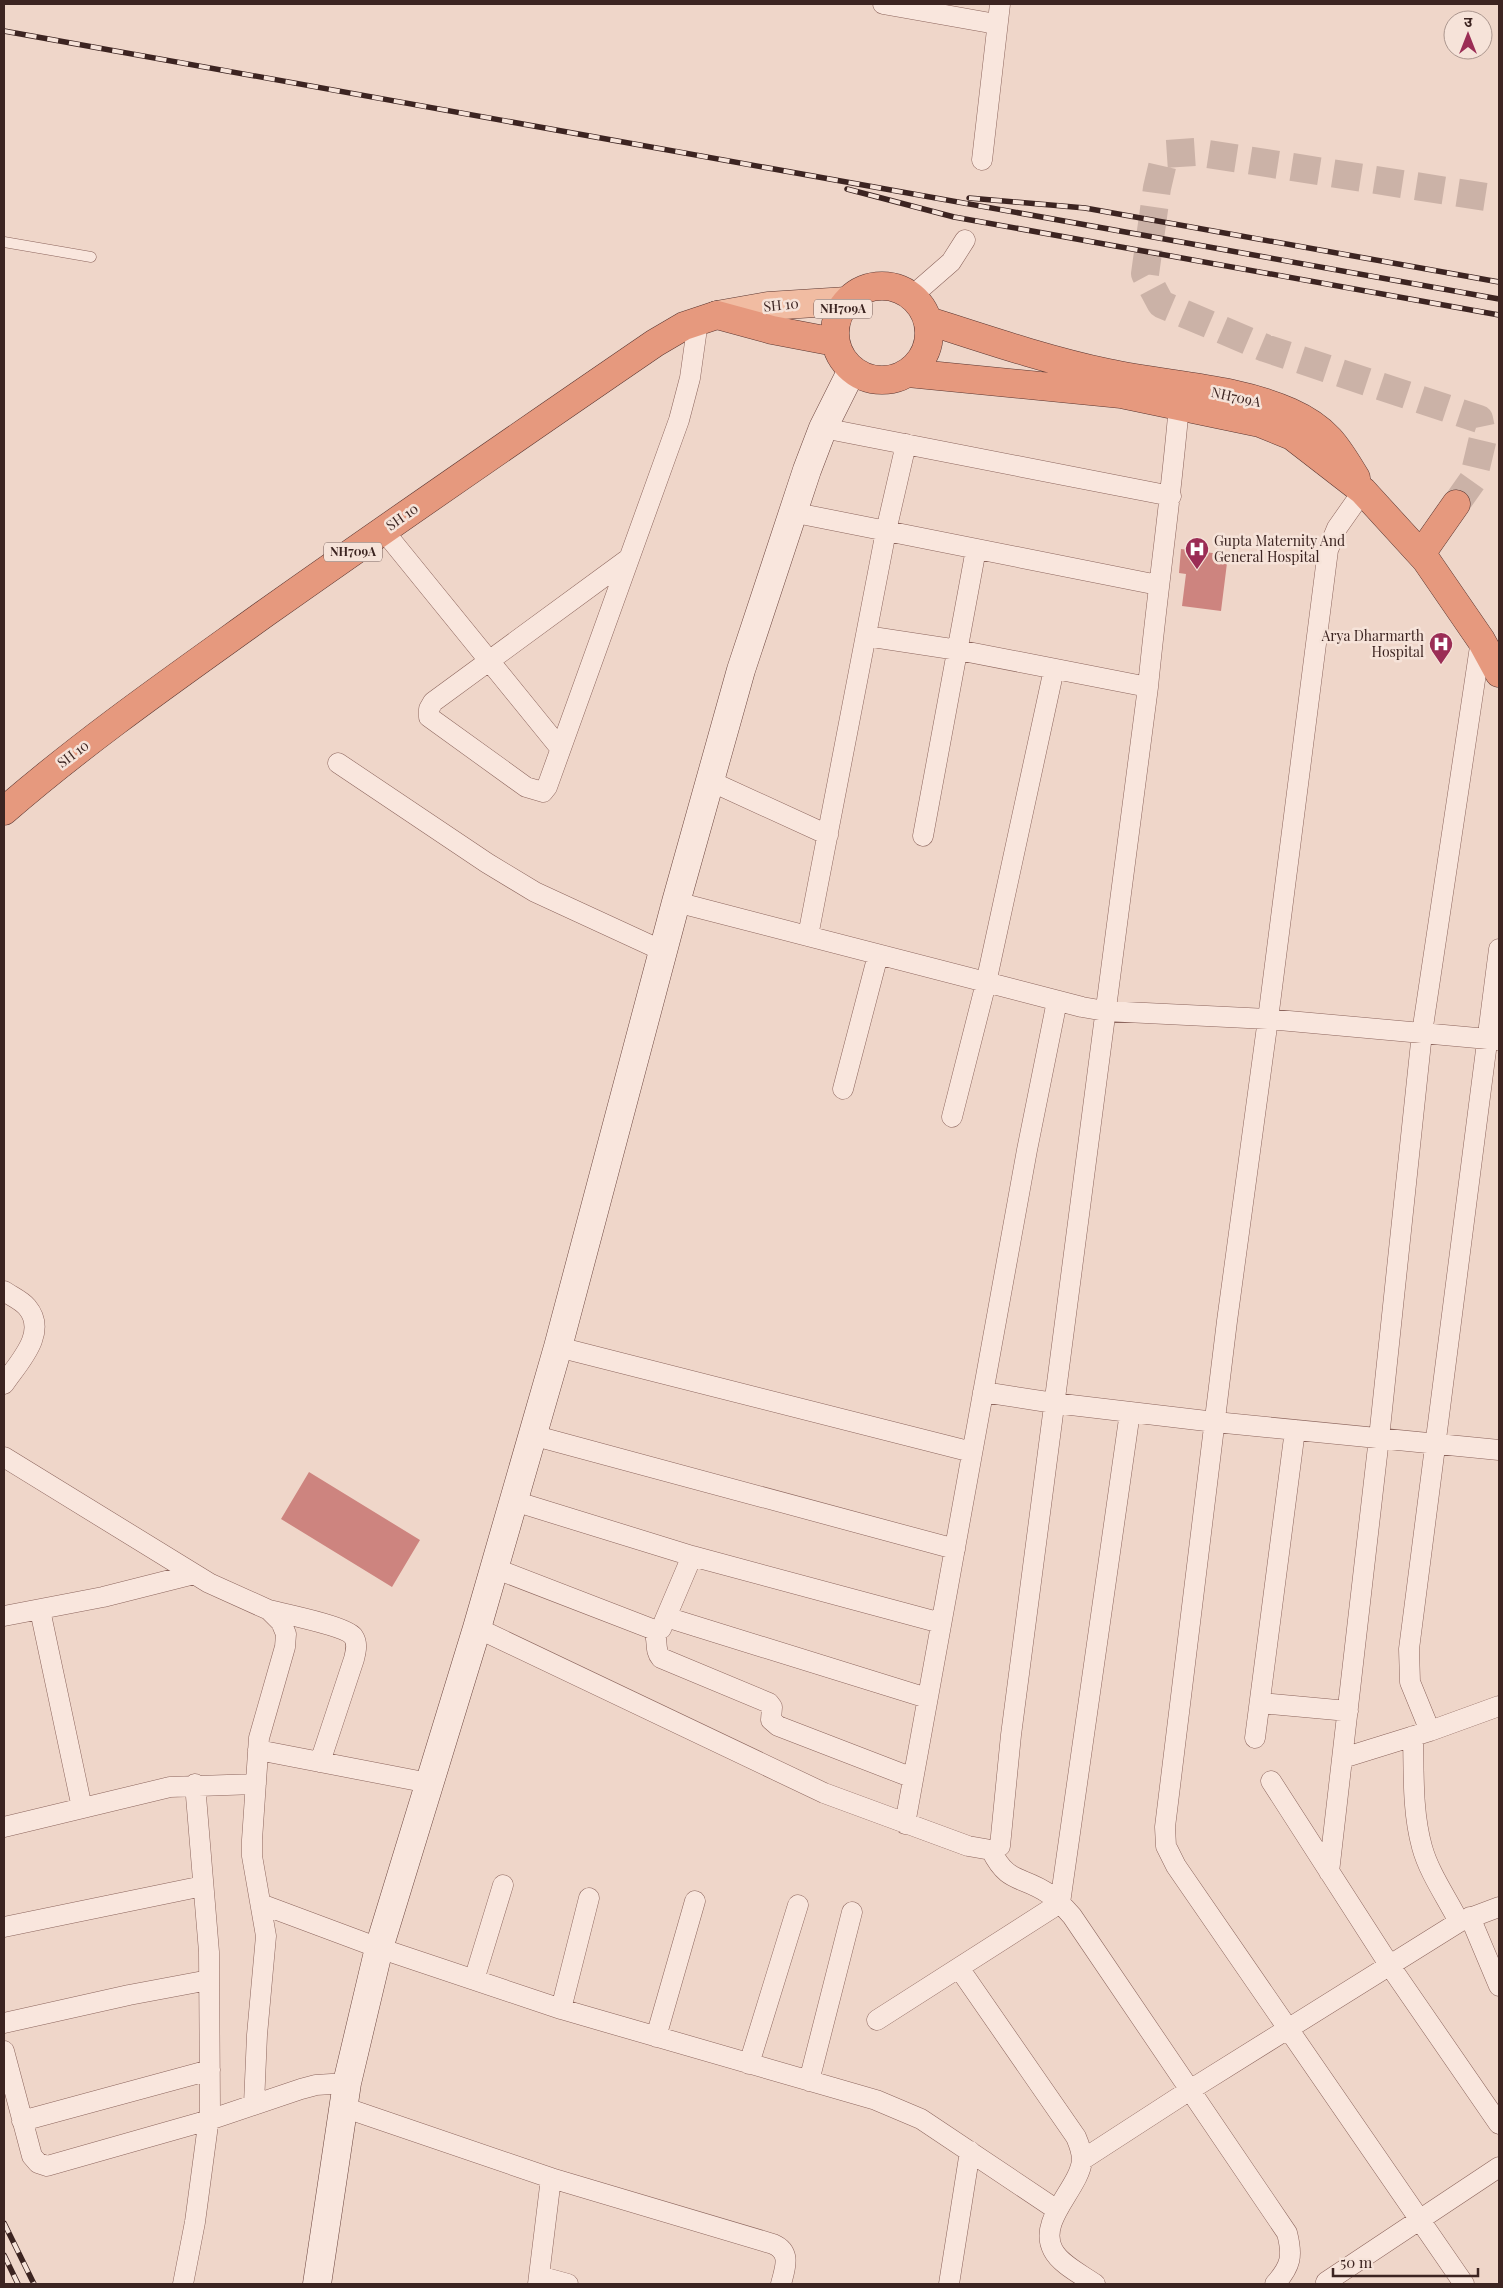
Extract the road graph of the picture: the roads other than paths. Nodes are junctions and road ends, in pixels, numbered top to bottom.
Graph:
1 (883, 4) edge
2 (1000, 4) edge
3 (996, 24) junction
4 (982, 160) dead end
5 (965, 240) dead end
6 (4, 242) edge
7 (91, 257) dead end
8 (912, 296) junction
9 (846, 301) junction
10 (707, 318) junction
11 (929, 321) junction
12 (835, 342) junction
13 (852, 370) junction
14 (908, 373) junction
15 (1179, 406) junction
16 (823, 428) junction
17 (906, 444) junction
18 (1363, 491) junction
19 (1171, 496) junction
20 (1456, 504) tunnel mouth
21 (791, 512) junction
22 (383, 530) junction
23 (886, 532) junction
24 (976, 550) junction
25 (1420, 554) junction
26 (628, 559) junction
27 (1158, 586) junction
28 (866, 636) junction
29 (1480, 640) junction
30 (958, 650) junction
31 (489, 661) junction
32 (1054, 669) junction
33 (1499, 673) edge
34 (1148, 687) junction
35 (560, 748) junction
36 (338, 763) dead end
37 (710, 781) junction
38 (4, 811) edge
39 (828, 835) junction
40 (923, 836) dead end
41 (676, 902) junction
42 (808, 936) junction
43 (1499, 949) edge
44 (663, 951) junction
45 (878, 955) junction
46 (986, 983) junction
47 (1057, 1001) junction
48 (1105, 1011) junction
49 (1268, 1019) junction
50 (1422, 1033) junction
51 (1494, 1040) edge
52 (843, 1089) dead end
53 (952, 1117) dead end
54 (4, 1291) edge
55 (558, 1347) junction
56 (4, 1384) edge
57 (983, 1392) junction
58 (1054, 1403) junction
59 (1130, 1412) junction
60 (1215, 1422) junction
61 (1295, 1430) junction
62 (532, 1436) junction
63 (1379, 1438) junction
64 (1437, 1444) junction
65 (1499, 1450) edge
66 (972, 1452) junction
67 (4, 1457) edge
68 (514, 1501) junction
69 (955, 1549) junction
70 (692, 1556) junction
71 (494, 1568) junction
72 (194, 1574) junction
73 (40, 1610) junction
74 (269, 1610) junction
75 (4, 1616) edge
76 (666, 1617) junction
77 (941, 1623) junction
78 (477, 1628) junction
79 (657, 1637) junction
80 (926, 1698) junction
81 (1260, 1703) junction
82 (1499, 1706) edge
83 (1348, 1711) junction
84 (1421, 1733) junction
85 (1255, 1738) dead end
86 (258, 1750) junction
87 (1342, 1758) junction
88 (320, 1762) junction
89 (913, 1778) junction
90 (1271, 1781) dead end
91 (429, 1782) junction
92 (195, 1784) junction
93 (256, 1784) junction
94 (82, 1808) junction
95 (904, 1824) junction
96 (4, 1826) edge
97 (991, 1850) junction
98 (1329, 1872) junction
99 (503, 1885) dead end
100 (204, 1886) junction
101 (589, 1898) dead end
102 (695, 1901) dead end
103 (1060, 1903) junction
104 (261, 1904) junction
105 (798, 1905) dead end
106 (1499, 1907) edge
107 (852, 1912) dead end
108 (1465, 1919) junction
109 (4, 1927) edge
110 (380, 1948) junction
111 (1390, 1966) junction
112 (959, 1968) junction
113 (209, 1980) junction
114 (474, 1980) junction
115 (1499, 1986) edge
116 (561, 2010) junction
117 (877, 2020) dead end
118 (4, 2023) edge
119 (1288, 2029) junction
120 (656, 2037) junction
121 (4, 2052) edge
122 (749, 2064) junction
123 (210, 2070) junction
124 (809, 2081) junction
125 (1190, 2090) junction
126 (345, 2095) junction
127 (254, 2104) junction
128 (209, 2120) junction
129 (22, 2121) junction
130 (1499, 2124) edge
131 (970, 2151) junction
132 (1082, 2160) junction
133 (1499, 2167) edge
134 (551, 2178) junction
135 (1058, 2210) junction
136 (1419, 2219) junction
137 (539, 2280) edge
138 (1326, 2282) dead end
139 (183, 2284) edge
140 (317, 2284) edge
141 (568, 2284) edge
142 (781, 2284) edge
143 (949, 2284) edge
144 (1095, 2284) edge
145 (1275, 2284) edge
146 (1464, 2284) edge

1 - 3 street
2 - 3 street
3 - 4 street
5 - 8 street
6 - 7 lane
8 - 9 highway, NH709A
8 - 11 highway
9 - 10 main road, SH 10 / NH709A
9 - 12 highway, NH709A
10 - 12 highway, SH 10 / NH709A
10 - 22 highway, SH 10 / NH709A
10 - 26 street
11 - 14 highway
11 - 18 highway, NH709A
12 - 13 highway
13 - 14 highway
13 - 16 main road
14 - 15 highway, NH709A
15 - 18 highway, NH709A
15 - 19 street
16 - 17 street
16 - 21 main road
17 - 19 street
17 - 23 street
18 - 25 highway, NH709A
18 - 49 street
19 - 27 street
20 - 25 highway
21 - 23 street
21 - 37 main road
22 - 31 street
22 - 38 highway, SH 10 / NH709A
23 - 24 street
23 - 28 street
24 - 27 street
24 - 30 street
25 - 29 highway, NH709A
26 - 31 street
26 - 35 street
27 - 34 street
28 - 30 street
28 - 39 street
29 - 33 highway, NH709A
29 - 50 street
30 - 32 street
30 - 40 street
31 - 35 street
31 - 35 street
32 - 34 street
32 - 46 street
34 - 48 street
36 - 44 street
37 - 39 street
37 - 41 main road
39 - 42 street
41 - 42 street
41 - 44 main road
42 - 45 street
43 - 51 street
44 - 55 main road
45 - 46 street
45 - 52 street
46 - 47 street
46 - 53 street
47 - 48 street
47 - 57 street
48 - 49 street
48 - 58 street
49 - 50 street
49 - 60 street
50 - 51 street
50 - 63 street
51 - 64 street
54 - 56 street
55 - 62 main road
55 - 66 street
57 - 58 street
57 - 66 street
58 - 59 street
58 - 97 street
59 - 60 street
59 - 103 street
60 - 61 street
60 - 119 street
61 - 63 street
61 - 81 street
62 - 68 main road
62 - 69 street
63 - 64 street
63 - 83 street
64 - 65 street
64 - 84 street
66 - 69 street
67 - 72 street
68 - 70 street
68 - 71 main road
69 - 77 street
70 - 76 street
70 - 77 street
71 - 78 main road
71 - 79 street
72 - 73 street
72 - 74 street
73 - 75 street
73 - 94 street
74 - 86 street
74 - 88 street
76 - 79 street
76 - 80 street
77 - 80 street
78 - 91 main road
78 - 95 street
79 - 89 street
80 - 89 street
81 - 83 street
81 - 85 street
82 - 84 street
83 - 87 street
84 - 87 street
84 - 108 street
86 - 88 street
86 - 93 street
87 - 98 street
88 - 91 street
89 - 95 street
90 - 98 street
91 - 110 main road
92 - 93 street
92 - 94 street
92 - 100 street
93 - 104 street
94 - 96 street
95 - 97 street
97 - 103 street
98 - 111 street
99 - 114 street
100 - 109 street
100 - 113 street
101 - 116 street
102 - 120 street
103 - 112 street
103 - 125 street
104 - 110 street
104 - 127 street
105 - 122 street
106 - 108 street
107 - 124 street
108 - 111 street
108 - 115 street
110 - 114 street
110 - 126 main road
111 - 119 street
111 - 130 street
112 - 117 street
112 - 132 street
113 - 118 street
113 - 123 street
114 - 116 street
116 - 120 street
119 - 125 street
119 - 136 street
120 - 122 street
121 - 129 street
122 - 124 street
123 - 128 street
123 - 129 street
124 - 131 street
125 - 132 street
125 - 145 street
126 - 127 street
126 - 134 street
126 - 140 main road
127 - 128 street
128 - 129 street
128 - 139 street
131 - 135 street
131 - 143 street
132 - 135 street
133 - 136 street
134 - 137 street
134 - 142 street
135 - 144 street
136 - 138 street
136 - 146 street
137 - 141 street

